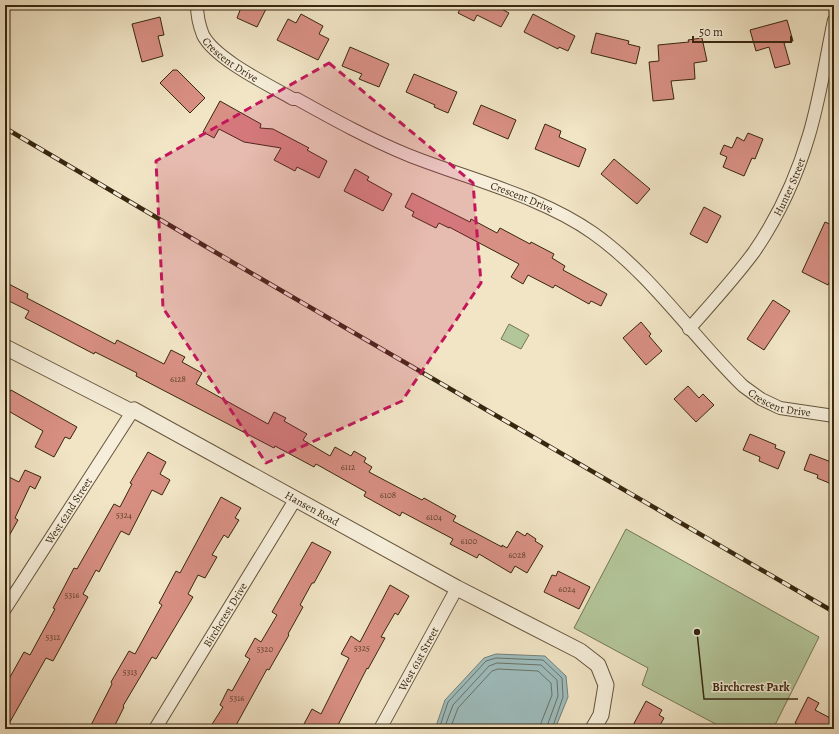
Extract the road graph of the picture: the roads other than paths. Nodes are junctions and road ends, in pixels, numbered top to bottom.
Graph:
1 (197, 5) edge
2 (834, 20) edge
3 (689, 329) junction
4 (5, 348) edge
5 (132, 412) junction
6 (834, 416) edge
7 (295, 500) junction
8 (457, 588) junction
9 (5, 609) edge
10 (155, 729) edge
11 (380, 729) edge
12 (593, 729) edge

1 - 3 street, Crescent Drive
2 - 3 street, Hunter Street
3 - 6 street, Crescent Drive
4 - 5 street, Hansen Road
5 - 7 street, Hansen Road
5 - 9 street, West 62nd Street
7 - 8 street, Hansen Road
7 - 10 street, Birchcrest Drive
8 - 11 street, West 61st Street
8 - 12 street, Hansen Road

